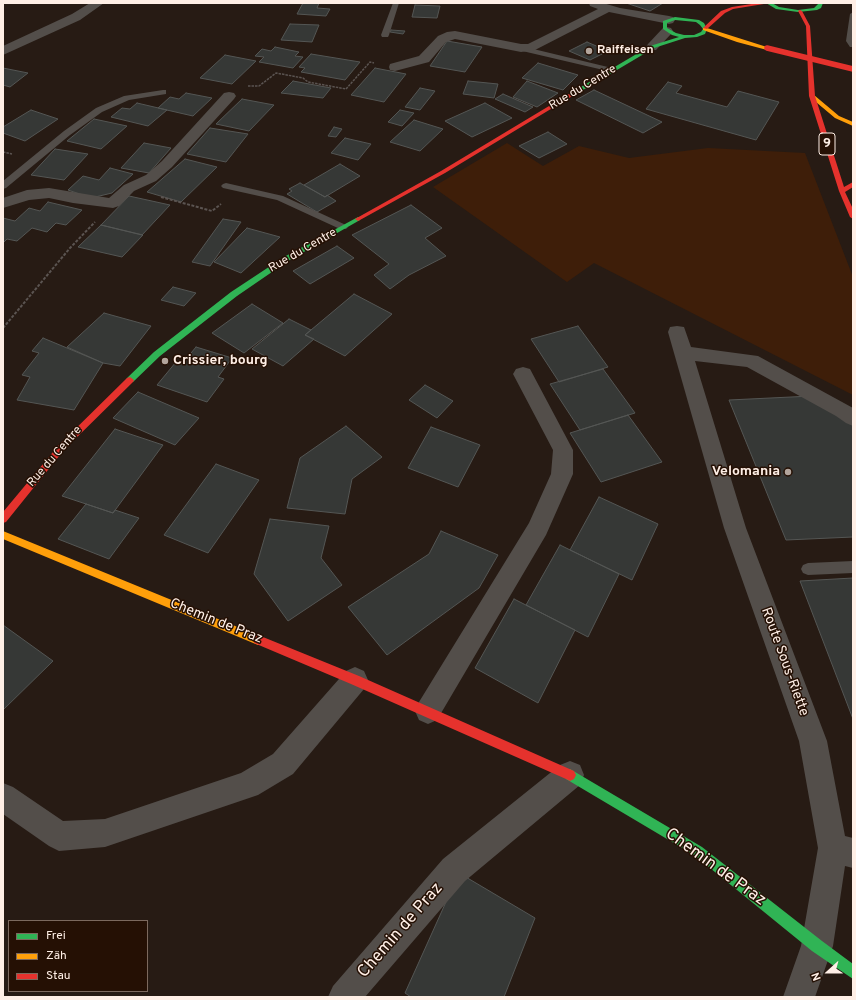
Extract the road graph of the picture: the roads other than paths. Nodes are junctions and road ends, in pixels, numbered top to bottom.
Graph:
1 (98, 3) edge
2 (396, 3) edge
3 (590, 3) edge
4 (723, 3) edge
5 (768, 3) edge
6 (821, 3) edge
7 (714, 6) dead end
8 (614, 9) junction
9 (800, 11) junction
10 (699, 13) dead end
11 (853, 14) edge
12 (690, 19) junction
13 (667, 26) junction
14 (705, 28) junction
15 (385, 35) dead end
16 (697, 35) junction
17 (684, 37) junction
18 (739, 41) junction
19 (853, 45) edge
20 (652, 47) junction
21 (521, 48) junction
22 (3, 51) edge
23 (394, 67) road end
24 (853, 69) edge
25 (612, 70) junction
26 (163, 92) dead end
27 (229, 96) road end
28 (812, 96) junction
29 (853, 124) edge
30 (853, 184) edge
31 (3, 186) edge
32 (226, 186) dead end
33 (842, 191) junction
34 (3, 204) edge
35 (853, 217) edge
36 (343, 227) junction
37 (523, 374) dead end
38 (853, 418) edge
39 (3, 519) edge
40 (3, 535) edge
41 (853, 567) edge
42 (808, 569) dead end
43 (355, 680) junction
44 (428, 711) junction
45 (570, 774) junction
46 (3, 797) edge
47 (843, 850) edge
48 (817, 946) junction
49 (853, 972) edge
50 (344, 997) edge
51 (800, 997) edge

1 - 22 street
2 - 15 lane
3 - 8 street
4 - 7 street
5 - 9 street
5 - 14 street
6 - 9 street
8 - 13 street
8 - 21 street
9 - 28 street, 9
10 - 12 street
11 - 19 lane
12 - 13 street
12 - 14 street
13 - 17 street
13 - 20 street, Rue du Centre
14 - 16 street
14 - 18 street
16 - 17 street, Rue du Centre
16 - 18 street
17 - 20 street, Rue du Centre
18 - 24 street, bridge
20 - 25 street, Rue du Centre
21 - 23 street
21 - 25 lane
25 - 36 street, Rue du Centre
26 - 31 lane
27 - 34 street
28 - 29 street
28 - 33 street, 9
30 - 33 street
32 - 36 lane
33 - 35 street, 9
36 - 39 street, Rue du Centre
37 - 44 street
38 - 47 street, Route Sous-Riette
40 - 43 street, Chemin de Praz
41 - 42 lane
43 - 44 street, Chemin de Praz
43 - 46 street
44 - 45 street, Chemin de Praz
45 - 48 street, Chemin de Praz
45 - 50 street, Chemin de Praz
47 - 48 street, Route Sous-Riette
48 - 49 street, Chemin de Praz
48 - 51 street, Route Sous-Riette

